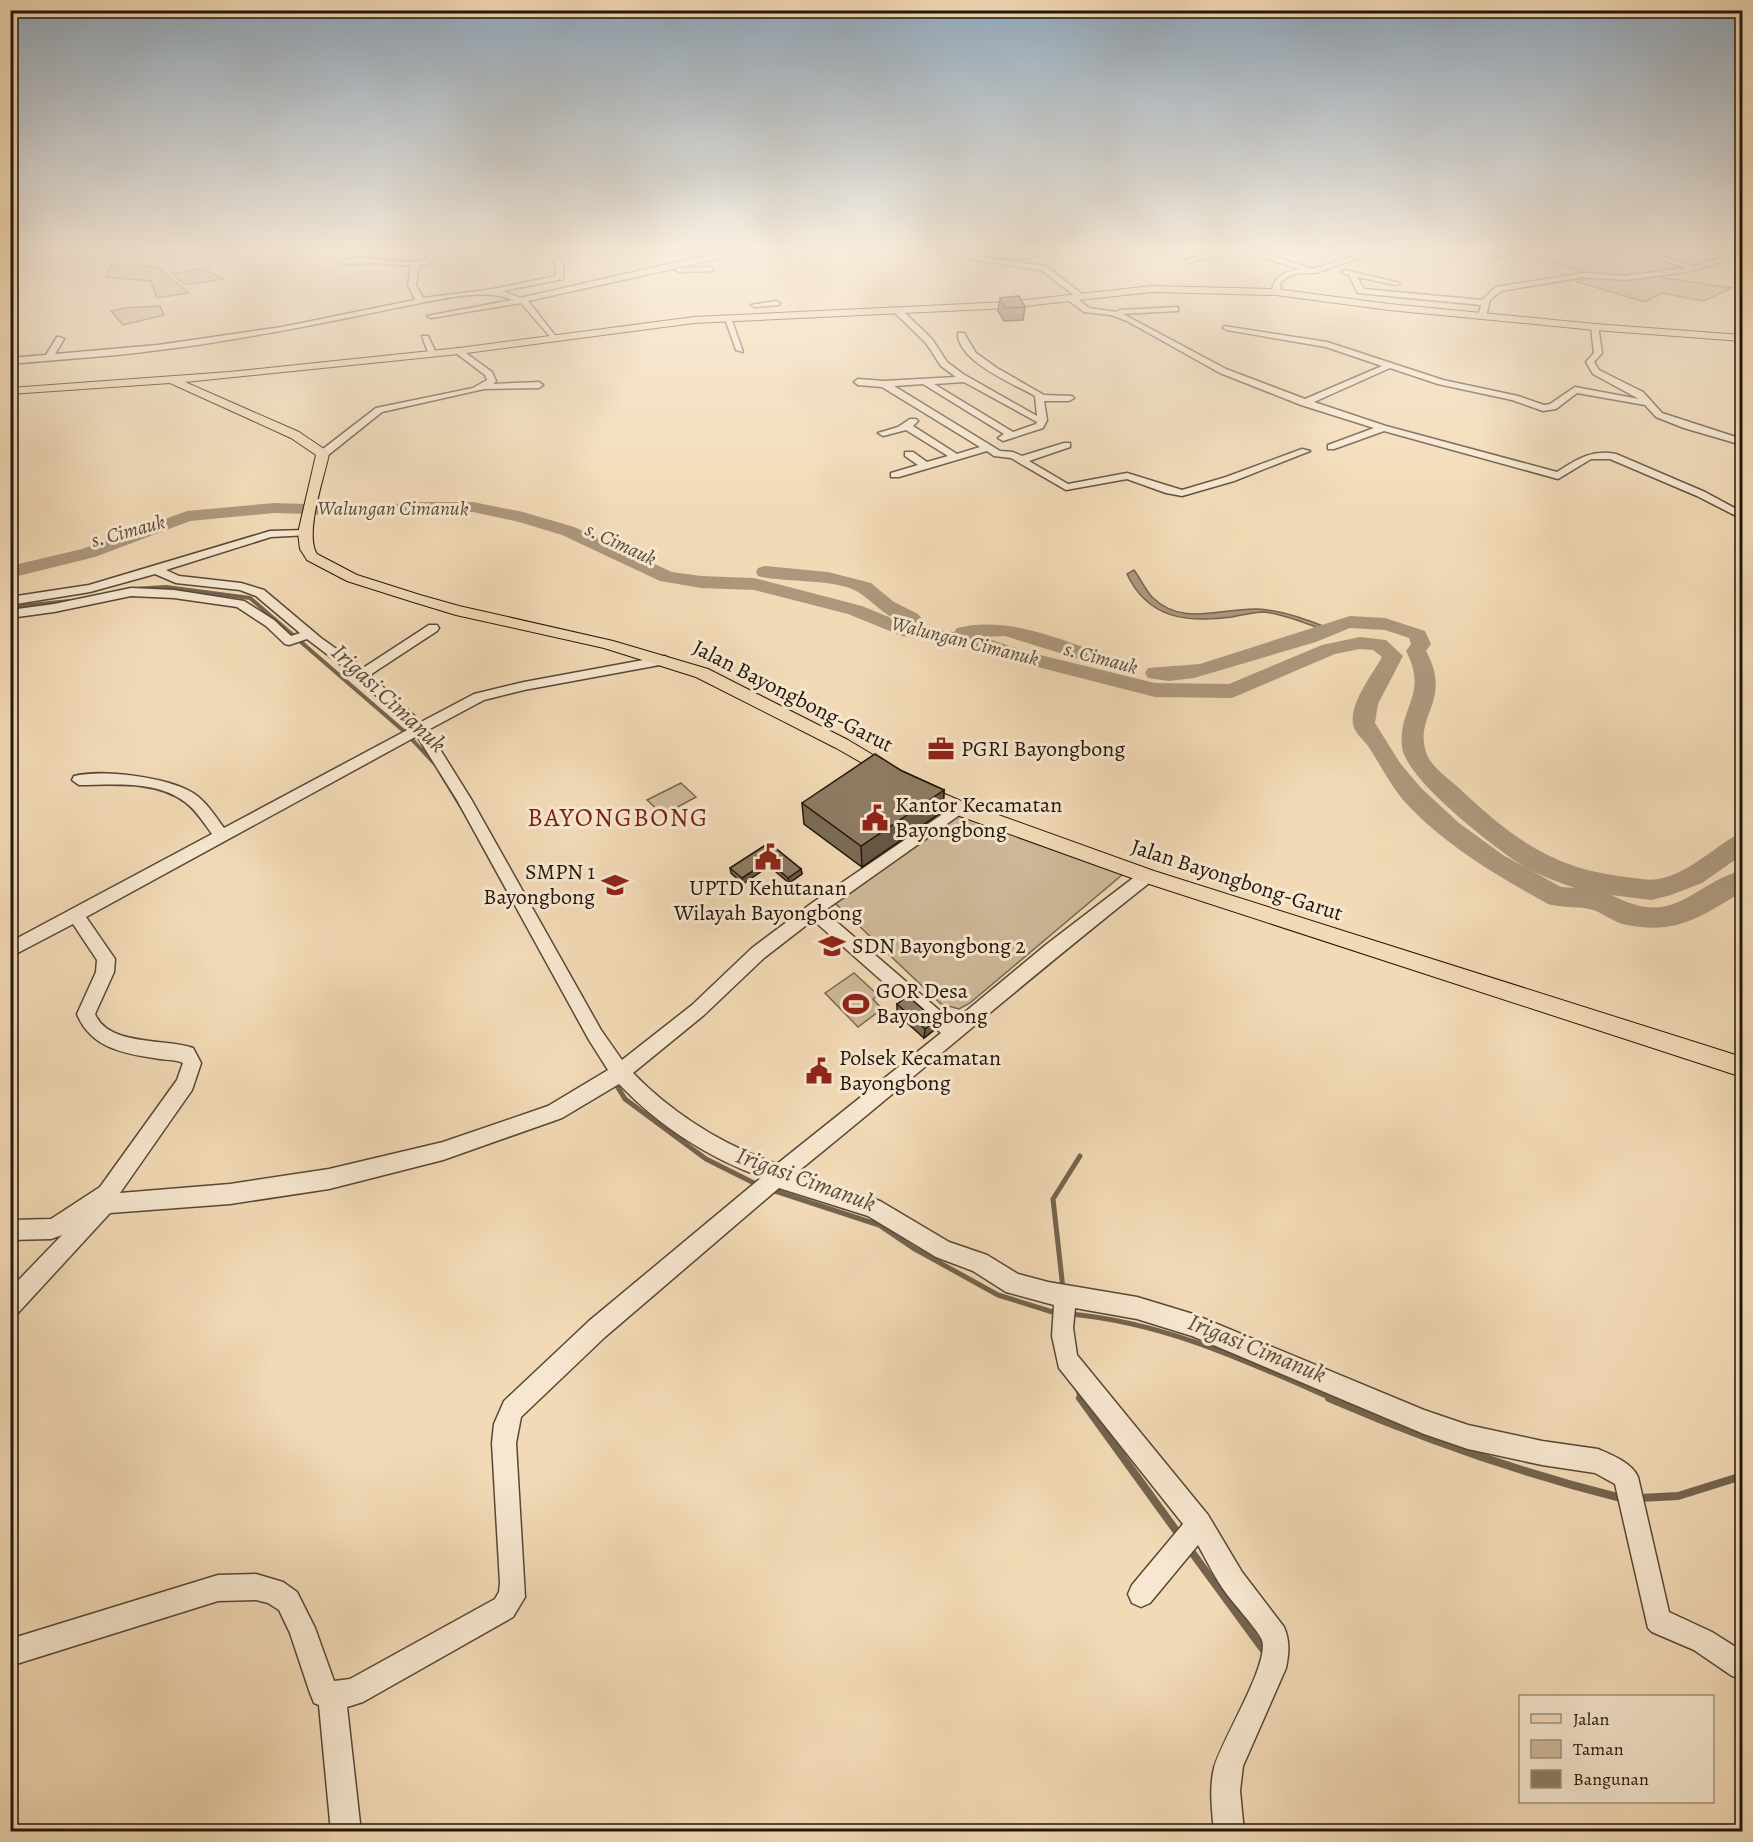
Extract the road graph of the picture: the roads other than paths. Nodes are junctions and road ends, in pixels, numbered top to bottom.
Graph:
1 (227, 337) edge
2 (560, 337) edge
3 (735, 337) edge
4 (924, 337) edge
5 (961, 337) edge
6 (1162, 337) edge
7 (1284, 337) edge
8 (1597, 337) edge
9 (425, 338) dead end
10 (553, 338) joint
11 (60, 339) dead end
12 (740, 350) dead end
13 (459, 351) junction
14 (432, 353) junction
15 (960, 353) junction
16 (938, 355) junction
17 (48, 359) junction
18 (10, 361) edge
19 (944, 364) junction
20 (1388, 366) junction
21 (229, 375) junction
22 (944, 380) junction
23 (174, 381) junction
24 (924, 381) junction
25 (858, 382) dead end
26 (884, 384) junction
27 (965, 384) junction
28 (540, 385) dead end
29 (485, 387) junction
30 (10, 391) edge
31 (202, 392) junction
32 (955, 392) dead end
33 (945, 394) junction
34 (1040, 398) junction
35 (1069, 398) dead end
36 (1304, 403) junction
37 (1649, 404) junction
38 (931, 414) junction
39 (1042, 420) junction
40 (905, 425) junction
41 (1383, 428) junction
42 (883, 433) dead end
43 (1012, 435) junction
44 (1743, 442) edge
45 (1068, 445) dead end
46 (984, 446) junction
47 (1331, 447) dead end
48 (1305, 451) dead end
49 (323, 454) junction
50 (909, 454) dead end
51 (956, 457) junction
52 (1021, 460) junction
53 (926, 466) junction
54 (895, 476) dead end
55 (1743, 516) edge
56 (306, 529) junction
57 (156, 570) junction
58 (13, 605) edge
59 (434, 628) dead end
60 (309, 635) junction
61 (665, 660) junction
62 (361, 675) junction
63 (417, 731) junction
64 (80, 780) dead end
65 (961, 809) junction
66 (222, 836) junction
67 (1146, 876) junction
68 (813, 911) junction
69 (76, 915) junction
70 (10, 950) edge
71 (954, 1033) junction
72 (1743, 1066) edge
73 (617, 1074) junction
74 (770, 1183) junction
75 (106, 1199) junction
76 (10, 1230) edge
77 (1062, 1301) junction
78 (10, 1305) edge
79 (1199, 1524) junction
80 (1141, 1594) dead end
81 (10, 1653) edge
82 (1743, 1666) edge
83 (332, 1695) junction
84 (346, 1832) edge
85 (1229, 1832) edge

1 - 17 street
2 - 10 main road
3 - 12 street
4 - 16 street
5 - 15 street
6 - 36 street
7 - 20 street
8 - 37 street
9 - 14 street
10 - 13 main road
11 - 17 street
13 - 14 main road
13 - 29 street
14 - 21 main road
15 - 16 street
15 - 34 street
16 - 19 street
17 - 18 street
19 - 22 street
19 - 27 street
20 - 36 street
20 - 37 street
21 - 23 main road
21 - 31 main road
22 - 24 street
22 - 27 street
23 - 30 main road
23 - 31 main road
24 - 26 street
24 - 33 street
25 - 26 street
26 - 38 street
27 - 39 street
28 - 29 street
29 - 49 street
31 - 49 main road
32 - 33 street
33 - 43 street
34 - 35 street
34 - 39 street
36 - 41 street
37 - 44 street
38 - 40 street
38 - 46 street
39 - 43 street
40 - 42 street
40 - 51 street
41 - 47 street
41 - 55 street
43 - 46 street
45 - 52 street
46 - 51 street
46 - 52 street
48 - 52 street
49 - 56 main road
50 - 53 street
51 - 53 street
53 - 54 street
56 - 57 street
56 - 61 main road, Jalan Bayongbong-Garut
57 - 58 street
57 - 60 street
58 - 60 street
59 - 62 street
60 - 62 street
61 - 63 street
61 - 65 main road, Jalan Bayongbong-Garut
62 - 63 street
63 - 66 street
63 - 73 street
64 - 66 street
65 - 67 main road, Jalan Bayongbong-Garut
65 - 68 street
66 - 69 street
67 - 71 street
67 - 72 main road, Jalan Bayongbong-Garut
68 - 71 street
68 - 73 street
69 - 70 street
69 - 75 street
71 - 74 street
73 - 74 street
73 - 75 street
74 - 77 street
74 - 83 street
75 - 76 street
75 - 78 street
77 - 79 street
77 - 82 street
79 - 80 street
79 - 85 street
81 - 83 street
83 - 84 street

